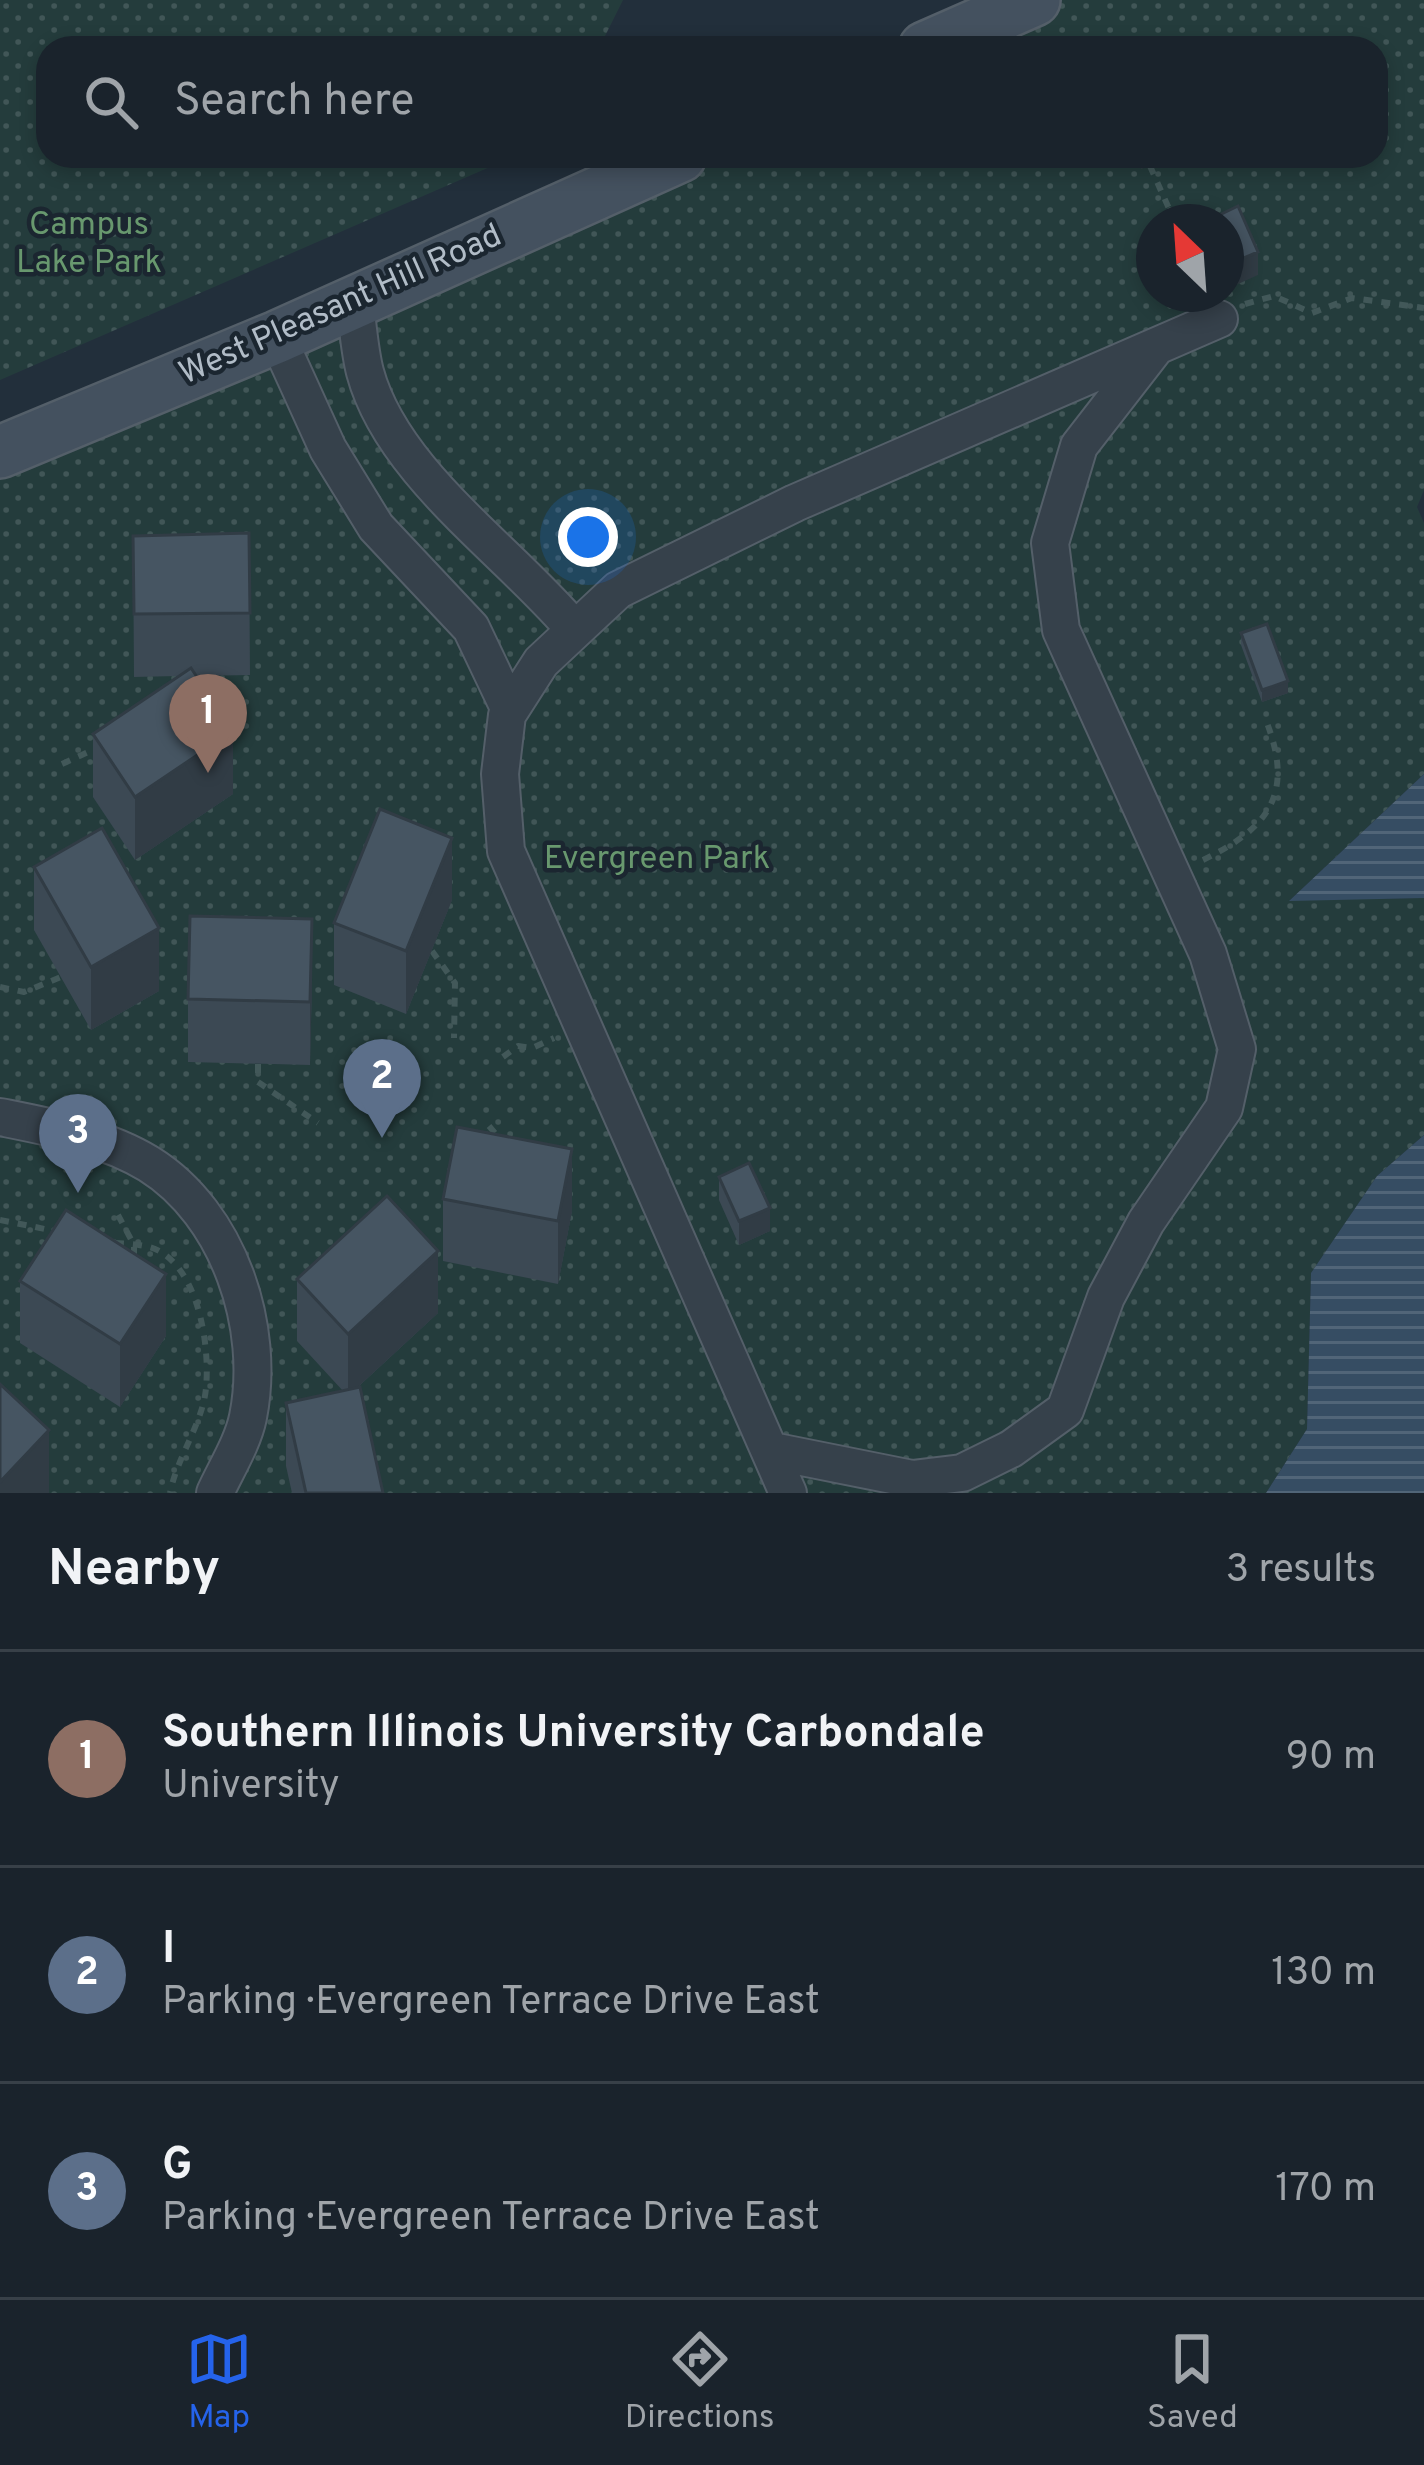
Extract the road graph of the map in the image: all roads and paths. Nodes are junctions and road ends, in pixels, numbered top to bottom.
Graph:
1 (1034, 0) edge
2 (952, 36) edge
3 (653, 168) edge
4 (1151, 168) edge
5 (1167, 204) edge
6 (354, 299) junction
7 (1424, 308) edge
8 (1219, 319) joint
9 (278, 337) junction
10 (1158, 346) junction
11 (0, 452) edge
12 (575, 630) junction
13 (510, 710) junction
14 (1265, 718) dead end
15 (109, 743) edge
16 (62, 764) dead end
17 (1172, 874) junction
18 (432, 951) dead end
19 (61, 977) dead end
20 (0, 987) edge
21 (582, 1024) junction
22 (454, 1038) dead end
23 (503, 1057) dead end
24 (258, 1064) dead end
25 (0, 1118) edge
26 (317, 1123) dead end
27 (489, 1126) dead end
28 (510, 1151) edge
29 (118, 1215) dead end
30 (0, 1220) edge
31 (58, 1231) edge
32 (98, 1242) edge
33 (134, 1244) junction
34 (133, 1271) edge
35 (772, 1451) junction
36 (170, 1493) edge
37 (215, 1493) edge
38 (788, 1493) edge

1 - 2 street
3 - 6 street, West Pleasant Hill Road
4 - 5 path
6 - 9 street, West Pleasant Hill Road
6 - 12 street
7 - 8 path
8 - 10 street
9 - 11 street, West Pleasant Hill Road
9 - 13 street
10 - 12 street
10 - 17 street
12 - 13 street
13 - 21 street
14 - 17 path
15 - 16 path
17 - 35 street
18 - 22 path
19 - 20 path
21 - 23 path
21 - 35 street
24 - 26 path
25 - 37 street
27 - 28 path
29 - 33 path
30 - 31 path
32 - 33 path
33 - 34 path
33 - 36 path
35 - 38 street

